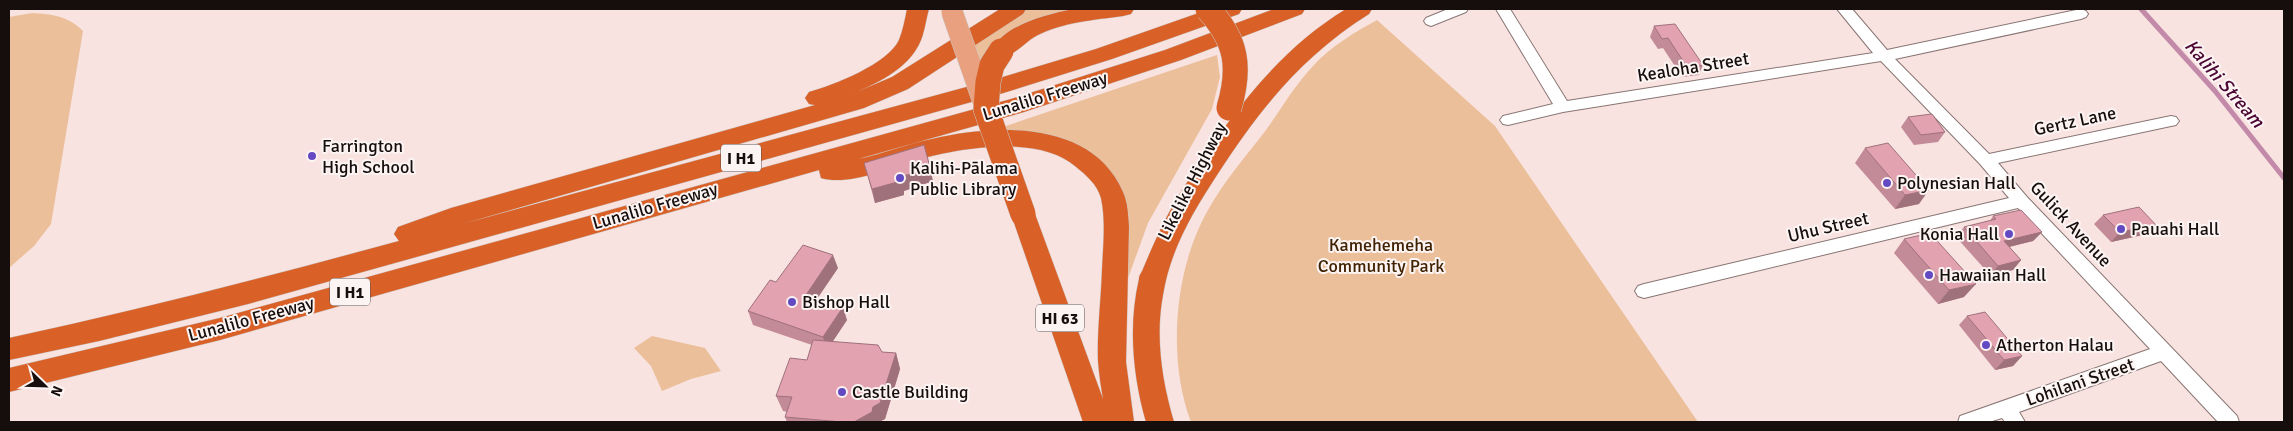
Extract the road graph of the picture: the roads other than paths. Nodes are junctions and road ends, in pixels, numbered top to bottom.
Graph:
1 (918, 9) edge
2 (1015, 9) edge
3 (1122, 9) edge
4 (1208, 9) edge
5 (1231, 9) edge
6 (1294, 9) edge
7 (1361, 9) edge
8 (1461, 9) edge
9 (1503, 9) edge
10 (1844, 9) edge
11 (952, 12) dead end
12 (2081, 14) dead end
13 (1431, 21) dead end
14 (1884, 56) junction
15 (1562, 107) junction
16 (986, 109) junction
17 (1508, 120) dead end
18 (2171, 120) dead end
19 (1986, 160) junction
20 (561, 186) junction
21 (690, 197) junction
22 (2021, 202) junction
23 (1644, 291) dead end
24 (248, 293) junction
25 (1150, 293) junction
26 (9, 349) edge
27 (2164, 352) junction
28 (9, 380) edge
29 (2011, 415) edge
30 (1097, 422) edge
31 (1120, 422) edge
32 (1160, 422) edge
33 (1967, 422) edge
34 (2230, 422) edge

1 - 20 highway
2 - 20 highway
3 - 16 highway, bridge
4 - 25 highway, Likelike Highway, bridge
5 - 24 highway, Lunalilo Freeway / I H1
6 - 21 highway, Lunalilo Freeway / I H1
7 - 25 highway
8 - 13 street
9 - 15 street
10 - 14 street, Gulick Avenue
11 - 16 main road, HI 63, bridge
12 - 14 street, Kealoha Street
14 - 15 street, Kealoha Street
14 - 19 street, Gulick Avenue
15 - 17 street, Kealoha Street
16 - 30 highway, HI 63, bridge
18 - 19 street, Gertz Lane
19 - 22 street, Gulick Avenue
20 - 24 highway
21 - 28 highway, Lunalilo Freeway / I H1
21 - 31 highway
22 - 23 street, Uhu Street
22 - 27 street, Gulick Avenue
24 - 26 highway, Lunalilo Freeway / I H1
25 - 32 highway, Likelike Highway
27 - 29 street, Lohilani Street
27 - 34 street, Gulick Avenue
29 - 33 street, Lohilani Street

